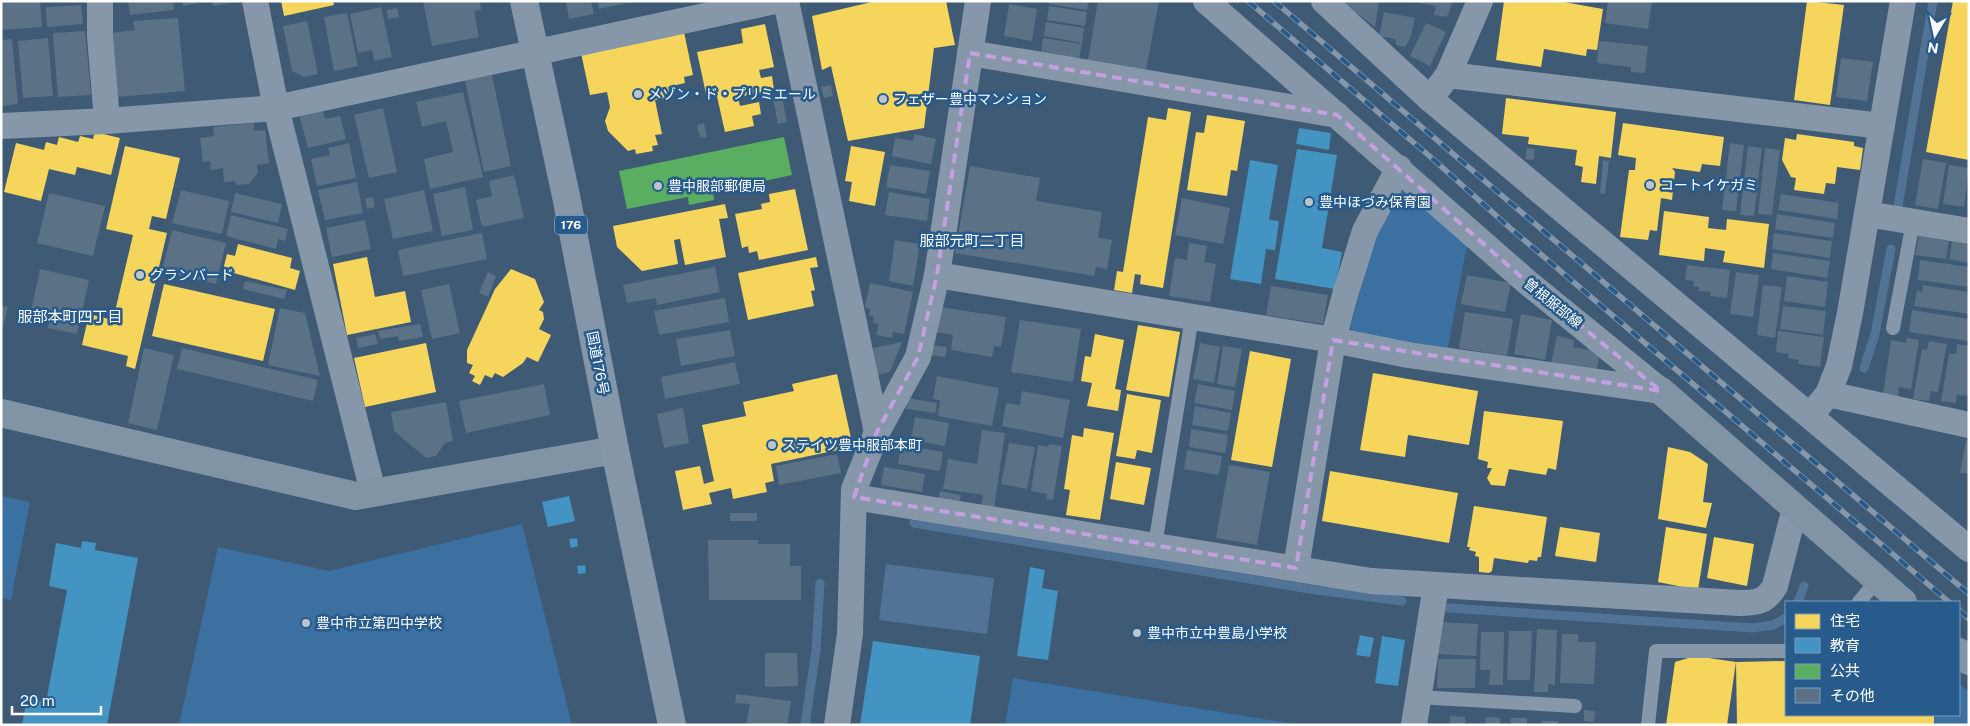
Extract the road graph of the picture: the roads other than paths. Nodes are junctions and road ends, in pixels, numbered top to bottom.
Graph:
1 (100, 1) edge
2 (255, 1) edge
3 (524, 1) edge
4 (776, 1) edge
5 (786, 1) edge
6 (978, 1) edge
7 (1206, 1) edge
8 (1324, 1) edge
9 (1480, 1) edge
10 (1903, 1) edge
11 (535, 51) junction
12 (970, 53) junction
13 (1448, 75) junction
14 (1430, 99) junction
15 (276, 108) junction
16 (1337, 115) junction
17 (108, 121) junction
18 (1, 126) edge
19 (1882, 126) junction
20 (1399, 168) junction
21 (1894, 219) junction
22 (1969, 232) edge
23 (937, 275) junction
24 (1192, 317) junction
25 (1893, 328) dead end
26 (1333, 340) junction
27 (1661, 391) junction
28 (1828, 394) junction
29 (1, 413) edge
30 (1810, 416) junction
31 (1969, 425) edge
32 (877, 432) junction
33 (615, 450) junction
34 (373, 492) junction
35 (854, 497) junction
36 (1795, 508) junction
37 (1155, 545) junction
38 (1969, 549) edge
39 (1296, 568) junction
40 (1878, 579) junction
41 (1436, 585) junction
42 (1860, 601) edge
43 (1902, 601) edge
44 (1785, 652) edge
45 (1418, 697) junction
46 (1575, 706) dead end
47 (672, 725) edge
48 (837, 725) edge
49 (1414, 725) edge
50 (1648, 725) edge

1 - 17 street
2 - 15 street
3 - 11 highway, 国道176号 / 176
4 - 11 street
5 - 32 street
6 - 12 street
7 - 16 street, 曽根服部線
8 - 14 street
9 - 13 street
10 - 19 street
11 - 15 street
11 - 33 highway, 国道176号 / 176
12 - 16 street
12 - 23 street
13 - 14 street
13 - 19 street
14 - 30 street
15 - 17 street
15 - 34 street
16 - 20 street, 曽根服部線
17 - 18 street
19 - 21 street
20 - 26 street
20 - 27 street, 曽根服部線
21 - 22 street
21 - 25 lane
21 - 28 street
23 - 24 street
23 - 32 street
24 - 26 street
24 - 37 lane
26 - 27 street
26 - 39 street
27 - 36 street, 曽根服部線
28 - 30 street
28 - 31 street
29 - 34 street
30 - 38 street
32 - 35 street
33 - 34 street
33 - 47 highway, 国道176号 / 176
35 - 37 street
35 - 48 street
36 - 40 street, 曽根服部線
36 - 41 street
37 - 39 street
39 - 41 street
40 - 42 lane
40 - 43 street, 曽根服部線
41 - 45 street
44 - 50 lane
45 - 46 lane
45 - 49 street

